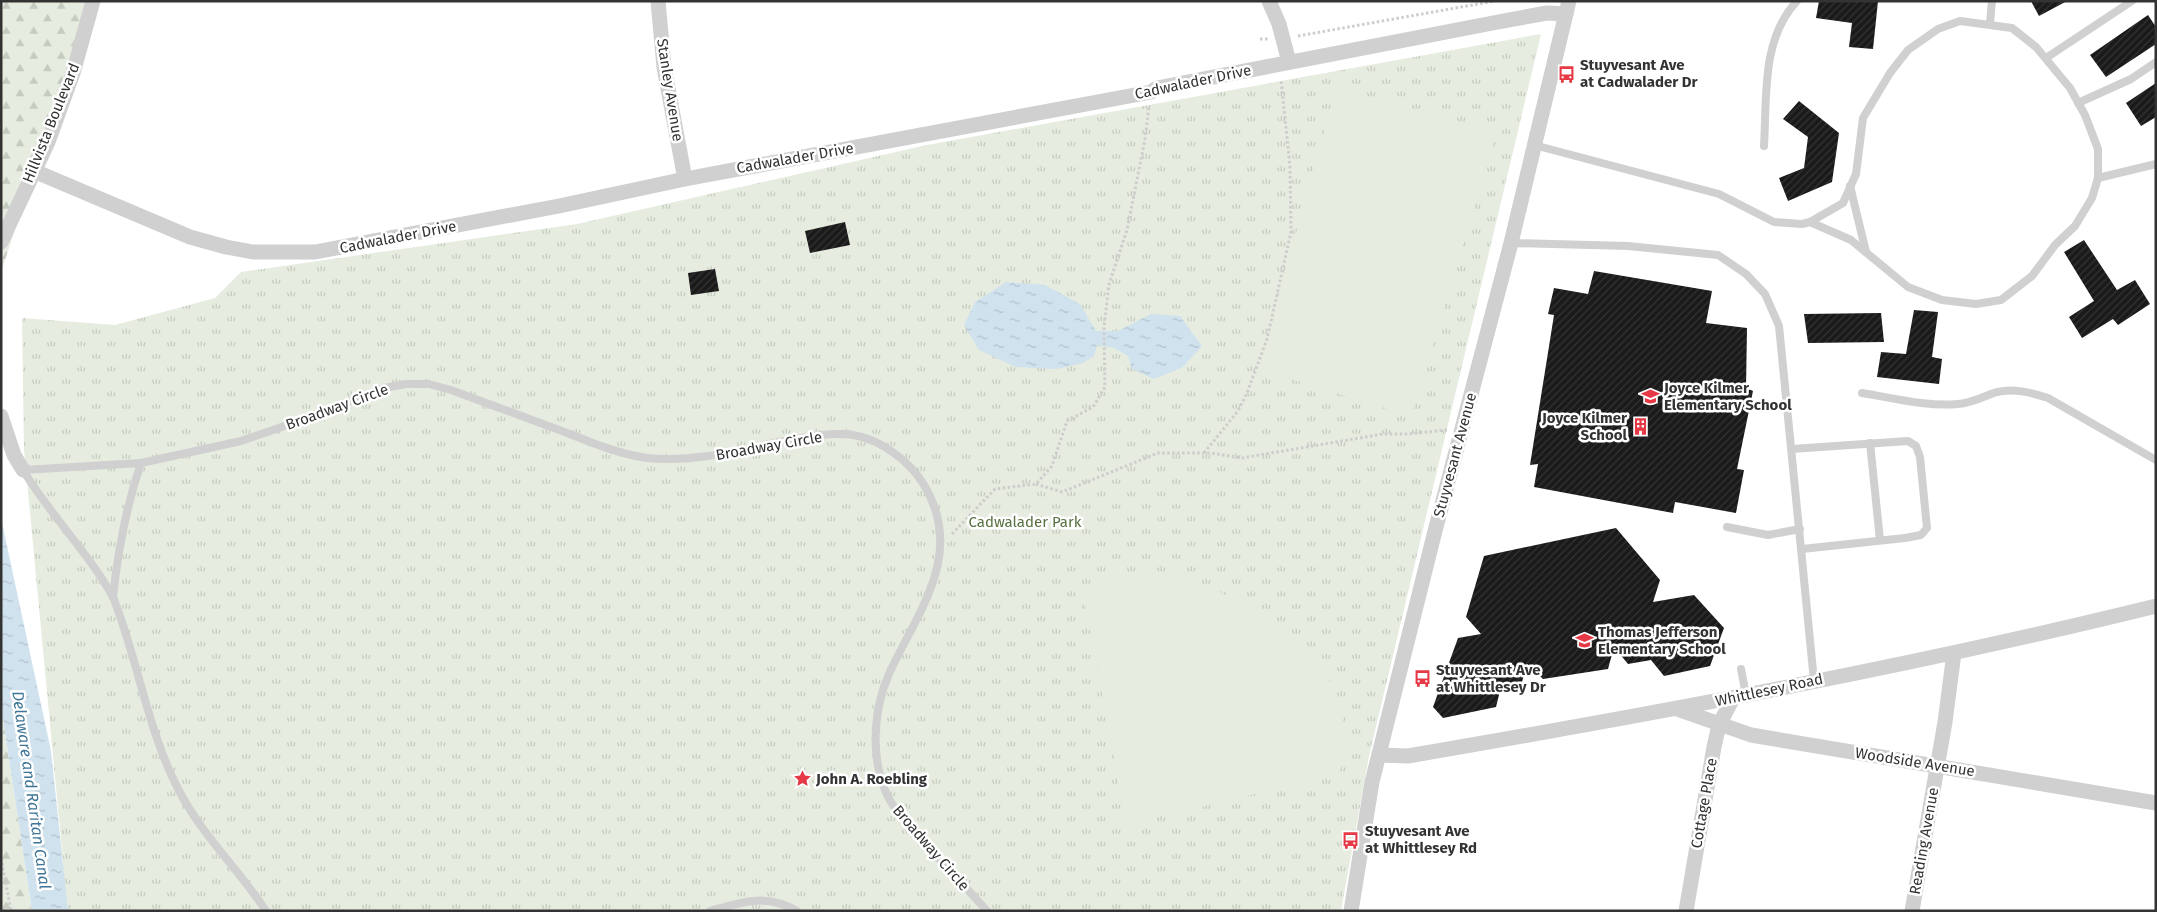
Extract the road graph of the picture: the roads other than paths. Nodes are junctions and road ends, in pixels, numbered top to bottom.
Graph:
1 (93, 1) edge
2 (658, 1) edge
3 (1269, 1) edge
4 (1798, 1) edge
5 (1992, 1) edge
6 (2132, 1) edge
7 (1568, 8) edge
8 (1990, 23) junction
9 (2046, 58) junction
10 (2156, 62) edge
11 (1285, 63) junction
12 (2078, 103) junction
13 (1534, 145) junction
14 (1764, 146) dead end
15 (2156, 164) edge
16 (34, 171) junction
17 (684, 178) junction
18 (2098, 178) junction
19 (1850, 186) junction
20 (1810, 222) junction
21 (1, 242) edge
22 (1511, 244) junction
23 (1867, 254) junction
24 (1862, 393) dead end
25 (1, 416) edge
26 (1870, 444) junction
27 (1792, 449) junction
28 (2156, 460) edge
29 (141, 463) junction
30 (24, 470) junction
31 (1727, 527) dead end
32 (1800, 529) junction
33 (1880, 540) junction
34 (1802, 549) junction
35 (113, 597) junction
36 (2156, 606) edge
37 (1954, 653) junction
38 (1741, 669) dead end
39 (1814, 681) junction
40 (1739, 696) junction
41 (1677, 709) junction
42 (1719, 725) junction
43 (1379, 756) junction
44 (1936, 765) junction
45 (2156, 803) edge
46 (266, 911) edge
47 (710, 911) edge
48 (797, 911) edge
49 (987, 911) edge
50 (1351, 911) edge
51 (1686, 911) edge
52 (1912, 911) edge

1 - 16 street, Hillvista Boulevard
2 - 17 street, Stanley Avenue
3 - 11 street
4 - 14 lane
5 - 8 lane
6 - 9 lane
7 - 11 street, Cadwalader Drive
7 - 13 street, Stuyvesant Avenue
8 - 9 lane
8 - 19 lane
9 - 12 lane
10 - 12 lane
11 - 17 street, Cadwalader Drive
12 - 18 lane
13 - 20 lane
13 - 22 street, Stuyvesant Avenue
15 - 18 lane
16 - 17 street, Cadwalader Drive
16 - 21 street, Hillvista Boulevard
18 - 23 lane
19 - 20 lane
19 - 23 lane
20 - 23 lane
22 - 27 lane
22 - 43 street, Stuyvesant Avenue
24 - 28 lane
25 - 30 street
26 - 27 lane
26 - 33 lane
26 - 33 lane
27 - 32 lane
29 - 30 lane, Broadway Circle
29 - 35 lane
29 - 49 lane, Broadway Circle
30 - 35 lane
31 - 32 lane
32 - 34 lane
33 - 34 lane
34 - 39 lane
35 - 46 lane
36 - 37 street, Whittlesey Road
37 - 39 street, Whittlesey Road
37 - 44 street, Reading Avenue
38 - 40 lane
39 - 40 street, Whittlesey Road
40 - 41 street, Whittlesey Road
40 - 42 street, Cottage Place
41 - 42 street, Woodside Avenue
41 - 43 street, Whittlesey Road
42 - 44 street, Woodside Avenue
42 - 51 street, Cottage Place
43 - 50 street, Stuyvesant Avenue
44 - 45 street, Woodside Avenue
44 - 52 street, Reading Avenue
47 - 48 lane

